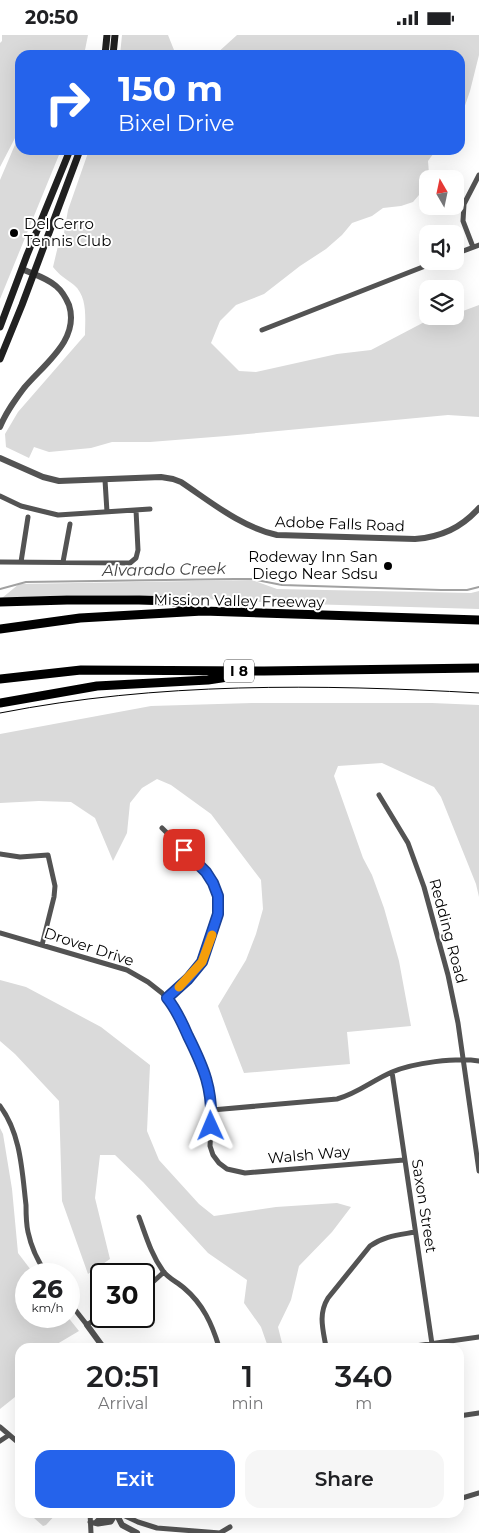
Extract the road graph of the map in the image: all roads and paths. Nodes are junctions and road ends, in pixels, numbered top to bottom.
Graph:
1 (107, 35) edge
2 (115, 35) edge
3 (106, 50) edge
4 (114, 50) edge
5 (68, 155) edge
6 (78, 155) edge
7 (479, 175) edge
8 (479, 245) edge
9 (473, 247) junction
10 (464, 250) edge
11 (419, 268) edge
12 (22, 269) junction
13 (33, 274) junction
14 (0, 327) edge
15 (262, 330) dead end
16 (0, 359) edge
17 (0, 427) edge
18 (0, 458) edge
19 (105, 480) junction
20 (0, 496) edge
21 (479, 508) edge
22 (150, 509) dead end
23 (136, 510) junction
24 (107, 513) junction
25 (28, 517) dead end
26 (70, 524) dead end
27 (0, 562) edge
28 (21, 562) junction
29 (63, 562) junction
30 (0, 602) edge
31 (202, 611) junction
32 (479, 620) edge
33 (0, 629) edge
34 (479, 668) edge
35 (264, 671) junction
36 (0, 679) edge
37 (0, 703) edge
38 (379, 795) dead end
39 (162, 828) dead end
40 (0, 854) edge
41 (0, 933) edge
42 (42, 945) junction
43 (167, 998) junction
44 (464, 1059) junction
45 (479, 1061) edge
46 (392, 1072) junction
47 (0, 1106) edge
48 (212, 1110) junction
49 (404, 1160) junction
50 (219, 1163) joint
51 (479, 1171) edge
52 (139, 1217) dead end
53 (416, 1232) junction
54 (40, 1263) edge
55 (164, 1272) junction
56 (155, 1280) edge
57 (80, 1316) edge
58 (90, 1323) edge
59 (87, 1325) junction
60 (479, 1337) edge
61 (100, 1343) edge
62 (218, 1343) edge
63 (325, 1343) edge
64 (432, 1343) edge
65 (439, 1343) edge
66 (479, 1413) edge
67 (464, 1415) edge
68 (0, 1427) edge
69 (9, 1435) junction
70 (15, 1440) edge
71 (0, 1441) edge
72 (479, 1493) edge
73 (464, 1498) edge
74 (92, 1518) edge
75 (104, 1518) edge
76 (118, 1518) edge
77 (129, 1518) edge
78 (93, 1522) junction
79 (230, 1527) dead end
80 (91, 1533) edge
81 (137, 1533) edge

1 - 3 main road
2 - 4 main road
5 - 12 main road
6 - 13 main road
7 - 9 street
8 - 9 street
9 - 10 street
11 - 15 street
12 - 13 street
12 - 14 main road
13 - 16 main road
13 - 17 street
18 - 19 street, Adobe Falls Road
19 - 21 street, Adobe Falls Road
19 - 24 street
20 - 24 street
22 - 23 street
23 - 24 street
23 - 29 street
25 - 28 street
26 - 29 street
27 - 28 street
28 - 29 street
30 - 31 highway
31 - 32 highway, Mission Valley Freeway
31 - 33 highway, Mission Valley Freeway
34 - 35 highway, I 8
35 - 36 highway, I 8
35 - 37 highway
38 - 44 street, Redding Road
39 - 43 street
40 - 42 street
41 - 42 street, Drover Drive
42 - 43 street, Drover Drive
43 - 48 street, Drover Drive
44 - 45 street
44 - 46 street
44 - 51 street, Redding Road
46 - 48 street
46 - 49 street, Saxon Street
47 - 54 street
48 - 50 street, Drover Drive
49 - 50 street, Walsh Way
49 - 53 street, Saxon Street
52 - 55 street
53 - 63 street
53 - 64 street, Saxon Street
55 - 56 street
55 - 62 street
57 - 59 street
58 - 59 street
59 - 61 street
60 - 65 street
66 - 67 street
68 - 69 street
69 - 70 street
69 - 71 street
72 - 73 street
74 - 78 street
75 - 78 street
76 - 81 street
77 - 79 street
78 - 80 street

